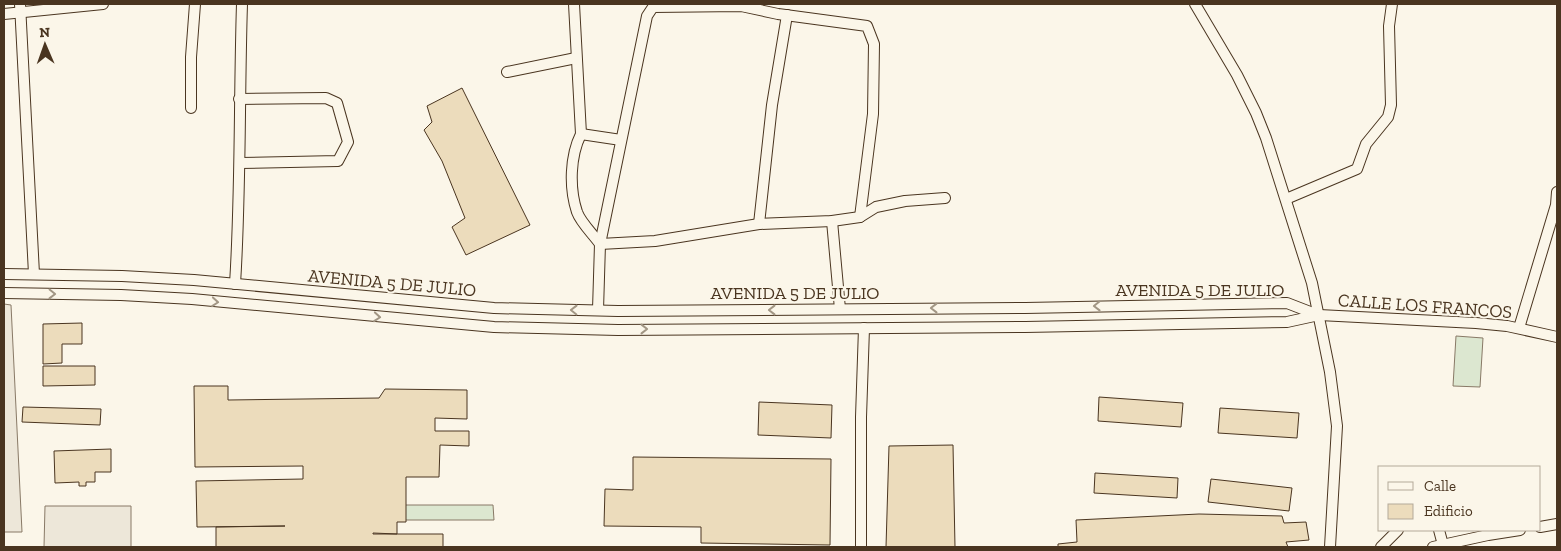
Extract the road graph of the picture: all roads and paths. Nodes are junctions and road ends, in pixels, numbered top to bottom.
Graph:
1 (103, 4) edge
2 (194, 4) edge
3 (242, 4) edge
4 (574, 4) edge
5 (1195, 4) edge
6 (1392, 4) edge
7 (741, 5) edge
8 (21, 9) edge
9 (4, 14) edge
10 (787, 15) junction
11 (576, 58) junction
12 (507, 72) dead end
13 (239, 99) junction
14 (191, 108) dead end
15 (581, 134) junction
16 (621, 140) junction
17 (240, 163) junction
18 (1557, 192) edge
19 (945, 198) dead end
20 (1286, 199) junction
21 (1557, 205) edge
22 (860, 216) junction
23 (832, 221) junction
24 (759, 224) junction
25 (600, 244) junction
26 (4, 274) edge
27 (34, 274) junction
28 (235, 284) junction
29 (4, 293) edge
30 (840, 309) junction
31 (598, 310) junction
32 (1319, 315) junction
33 (864, 328) junction
34 (1519, 328) junction
35 (1557, 338) edge
36 (1557, 524) edge
37 (1541, 527) edge
38 (1397, 531) edge
39 (1439, 531) edge
40 (1514, 531) edge
41 (1438, 546) edge
42 (861, 547) edge
43 (1330, 547) edge
44 (1381, 547) edge

1 - 8 street
2 - 14 street
3 - 13 street
4 - 11 street
5 - 20 street
6 - 20 street
7 - 10 street
7 - 16 street
8 - 9 street
8 - 27 street
10 - 22 street
10 - 24 street
11 - 12 street
11 - 15 street
13 - 17 street
13 - 17 street
15 - 16 street
15 - 25 street
16 - 25 street
17 - 28 street
18 - 21 street
19 - 22 street
20 - 32 street
21 - 34 street
22 - 23 street
23 - 24 street
23 - 30 street
24 - 25 street
25 - 31 street
26 - 27 street, AVENIDA 5 DE JULIO
27 - 28 street, AVENIDA 5 DE JULIO
31 -> 28 street, AVENIDA 5 DE JULIO
29 -> 33 street, AVENIDA 5 DE JULIO
30 -> 31 street, AVENIDA 5 DE JULIO
32 -> 30 street, AVENIDA 5 DE JULIO
32 - 33 street, AVENIDA 5 DE JULIO
32 - 34 street, CALLE LOS FRANCOS
32 - 43 street
33 - 42 street
34 - 35 street, CALLE LOS FRANCOS
36 - 37 street
38 - 44 street
39 - 41 street
40 - 41 street

